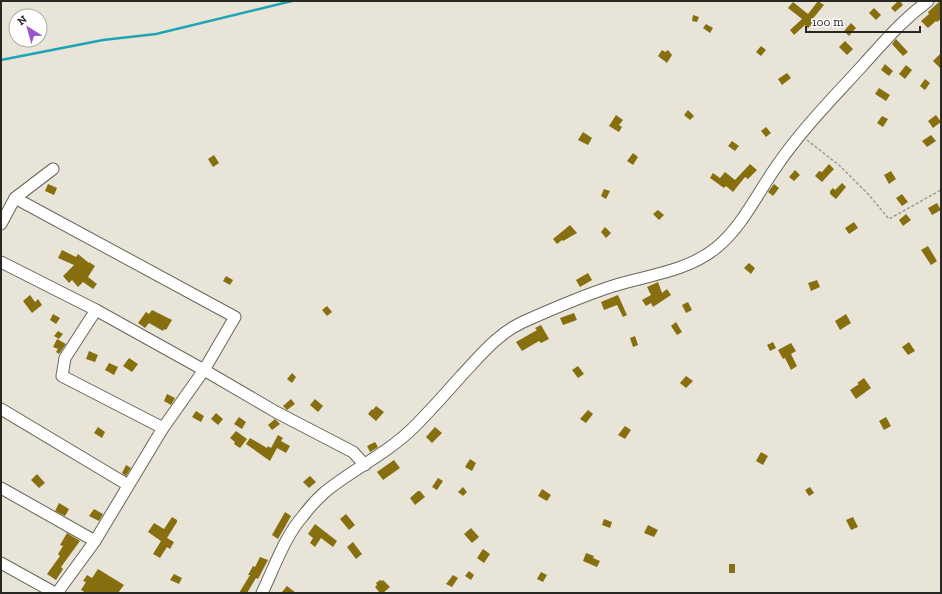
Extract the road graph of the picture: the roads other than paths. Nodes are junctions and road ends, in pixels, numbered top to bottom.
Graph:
1 (928, 1) edge
2 (53, 169) dead end
3 (15, 198) junction
4 (1, 224) edge
5 (1, 262) edge
6 (96, 310) junction
7 (204, 370) junction
8 (1, 409) edge
9 (163, 428) junction
10 (364, 465) junction
11 (128, 485) junction
12 (1, 488) edge
13 (95, 540) junction
14 (1, 562) edge
15 (56, 593) edge
16 (262, 593) edge

1 - 10 street
2 - 3 street
3 - 4 street
3 - 7 street
5 - 6 street
6 - 7 street
6 - 9 street
7 - 9 street
7 - 10 street
8 - 11 street
9 - 11 street
10 - 16 street
11 - 13 street
12 - 13 street
13 - 15 street
14 - 15 street

